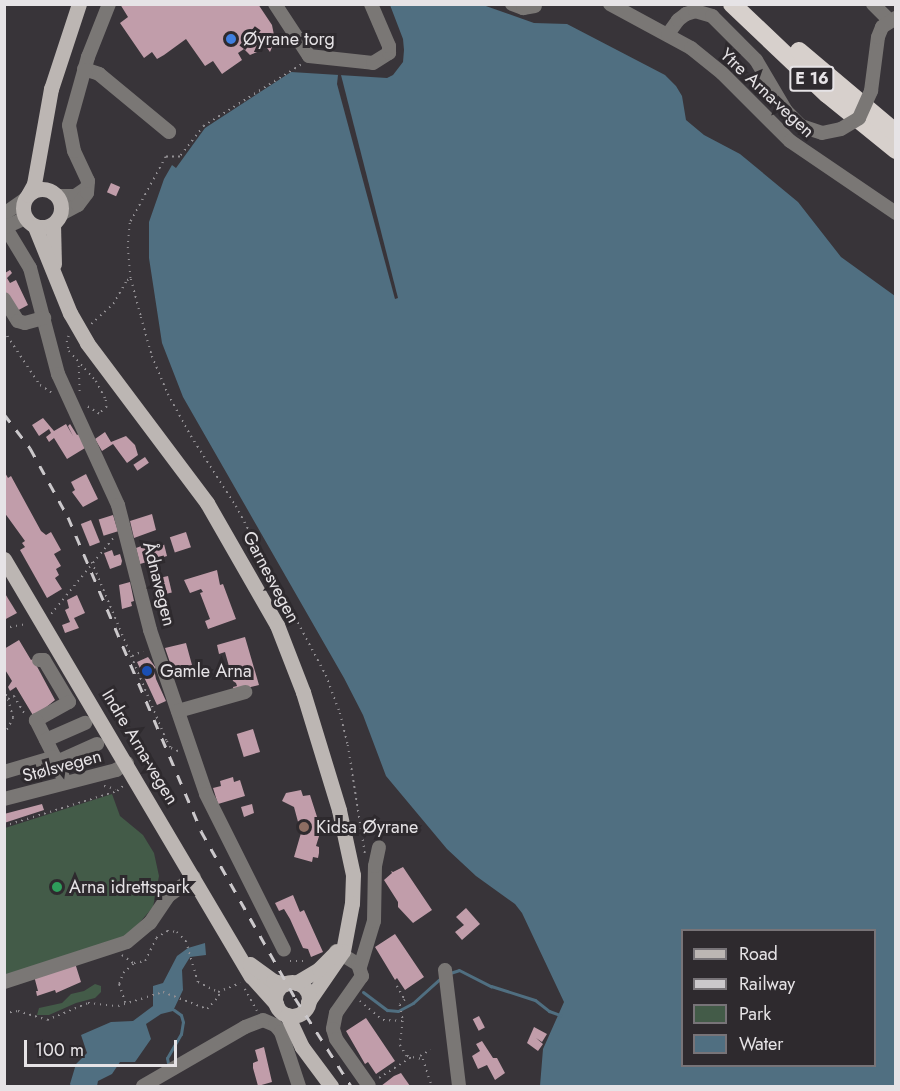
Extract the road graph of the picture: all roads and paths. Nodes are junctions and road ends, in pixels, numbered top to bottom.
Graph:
1 (79, 4) edge
2 (109, 4) edge
3 (275, 4) edge
4 (371, 4) edge
5 (512, 4) edge
6 (610, 4) edge
7 (732, 4) edge
8 (745, 4) edge
9 (873, 4) edge
10 (535, 6) edge
11 (892, 19) edge
12 (668, 34) junction
13 (309, 56) junction
14 (84, 69) junction
15 (44, 130) junction
16 (169, 132) dead end
17 (896, 133) edge
18 (896, 150) edge
19 (88, 186) junction
20 (55, 194) junction
21 (26, 197) junction
22 (896, 213) edge
23 (57, 219) junction
24 (5, 222) edge
25 (30, 222) junction
26 (55, 276) junction
27 (131, 279) junction
28 (4, 299) edge
29 (44, 318) junction
30 (89, 326) dead end
31 (4, 331) edge
32 (70, 336) dead end
33 (79, 365) junction
34 (60, 394) dead end
35 (76, 398) dead end
36 (85, 405) dead end
37 (124, 526) junction
38 (4, 559) edge
39 (92, 562) junction
40 (47, 616) dead end
41 (31, 624) dead end
42 (4, 628) edge
43 (39, 660) dead end
44 (4, 689) edge
45 (245, 692) dead end
46 (8, 699) junction
47 (178, 711) junction
48 (23, 712) dead end
49 (85, 723) dead end
50 (4, 735) edge
51 (46, 740) junction
52 (97, 744) dead end
53 (179, 751) dead end
54 (56, 760) junction
55 (127, 763) junction
56 (4, 772) edge
57 (65, 783) junction
58 (124, 785) dead end
59 (4, 799) edge
60 (4, 826) edge
61 (379, 847) dead end
62 (365, 862) dead end
63 (194, 877) junction
64 (339, 953) junction
65 (241, 956) junction
66 (284, 956) joint
67 (311, 962) dead end
68 (360, 967) junction
69 (446, 974) dead end
70 (4, 982) edge
71 (241, 983) dead end
72 (291, 984) junction
73 (397, 986) dead end
74 (218, 992) junction
75 (351, 993) junction
76 (126, 1004) junction
77 (276, 1004) junction
78 (306, 1006) junction
79 (4, 1013) edge
80 (286, 1016) junction
81 (403, 1021) junction
82 (430, 1050) dead end
83 (412, 1056) junction
84 (419, 1056) junction
85 (314, 1062) junction
86 (143, 1086) edge
87 (299, 1086) edge
88 (331, 1086) edge
89 (369, 1086) edge
90 (432, 1086) edge
91 (459, 1086) edge

1 - 15 main road
2 - 14 street
3 - 13 street
4 - 13 street
5 - 10 street
6 - 12 street, Ytre Arna-vegen
7 - 18 highway, E 16
8 - 17 highway, E 16
9 - 11 street
11 - 12 street, bridge
12 - 22 street, Ytre Arna-vegen
13 - 27 path
14 - 16 street
14 - 19 street
15 - 20 main road
15 - 21 main road
19 - 20 street
19 - 23 street
20 - 21 main road
20 - 23 main road
21 - 24 street
21 - 25 main road
23 - 25 main road
23 - 26 main road, Garnesvegen
24 - 25 street
24 - 29 street, Ådnavegen
25 - 26 main road, Garnesvegen
26 - 64 main road, Garnesvegen
27 - 30 path
27 - 62 path
28 - 29 street
29 - 37 street, Ådnavegen
31 - 34 path
32 - 33 path
33 - 35 path
33 - 36 path
37 - 39 path
37 - 47 street, Ådnavegen
38 - 55 main road, Indre Arna-vegen
39 - 40 path
39 - 53 path
41 - 42 path
43 - 51 street
44 - 46 path
45 - 47 street
46 - 48 path
46 - 50 path
47 - 66 street, Ådnavegen
49 - 51 street
51 - 54 street
52 - 54 street
54 - 56 street
54 - 57 street
55 - 57 street, Stølsvegen
55 - 63 main road, Indre Arna-vegen
57 - 59 street, Stølsvegen
58 - 60 path
61 - 68 street
63 - 65 main road, Indre Arna-vegen
63 - 70 street
64 - 68 street
64 - 72 main road, Garnesvegen
64 - 78 main road, Garnesvegen
65 - 72 main road, Indre Arna-vegen
65 - 77 main road, Indre Arna-vegen
66 - 67 path
68 - 75 street
69 - 91 street
71 - 74 path
72 - 77 main road
72 - 78 main road
73 - 81 path
74 - 76 path
74 - 76 path
75 - 81 path
75 - 89 street
76 - 79 path
77 - 80 main road
78 - 80 main road
78 - 85 main road
80 - 85 main road
81 - 83 path
82 - 84 path
83 - 84 path
83 - 89 path
84 - 90 path
85 - 88 main road
86 - 87 street

